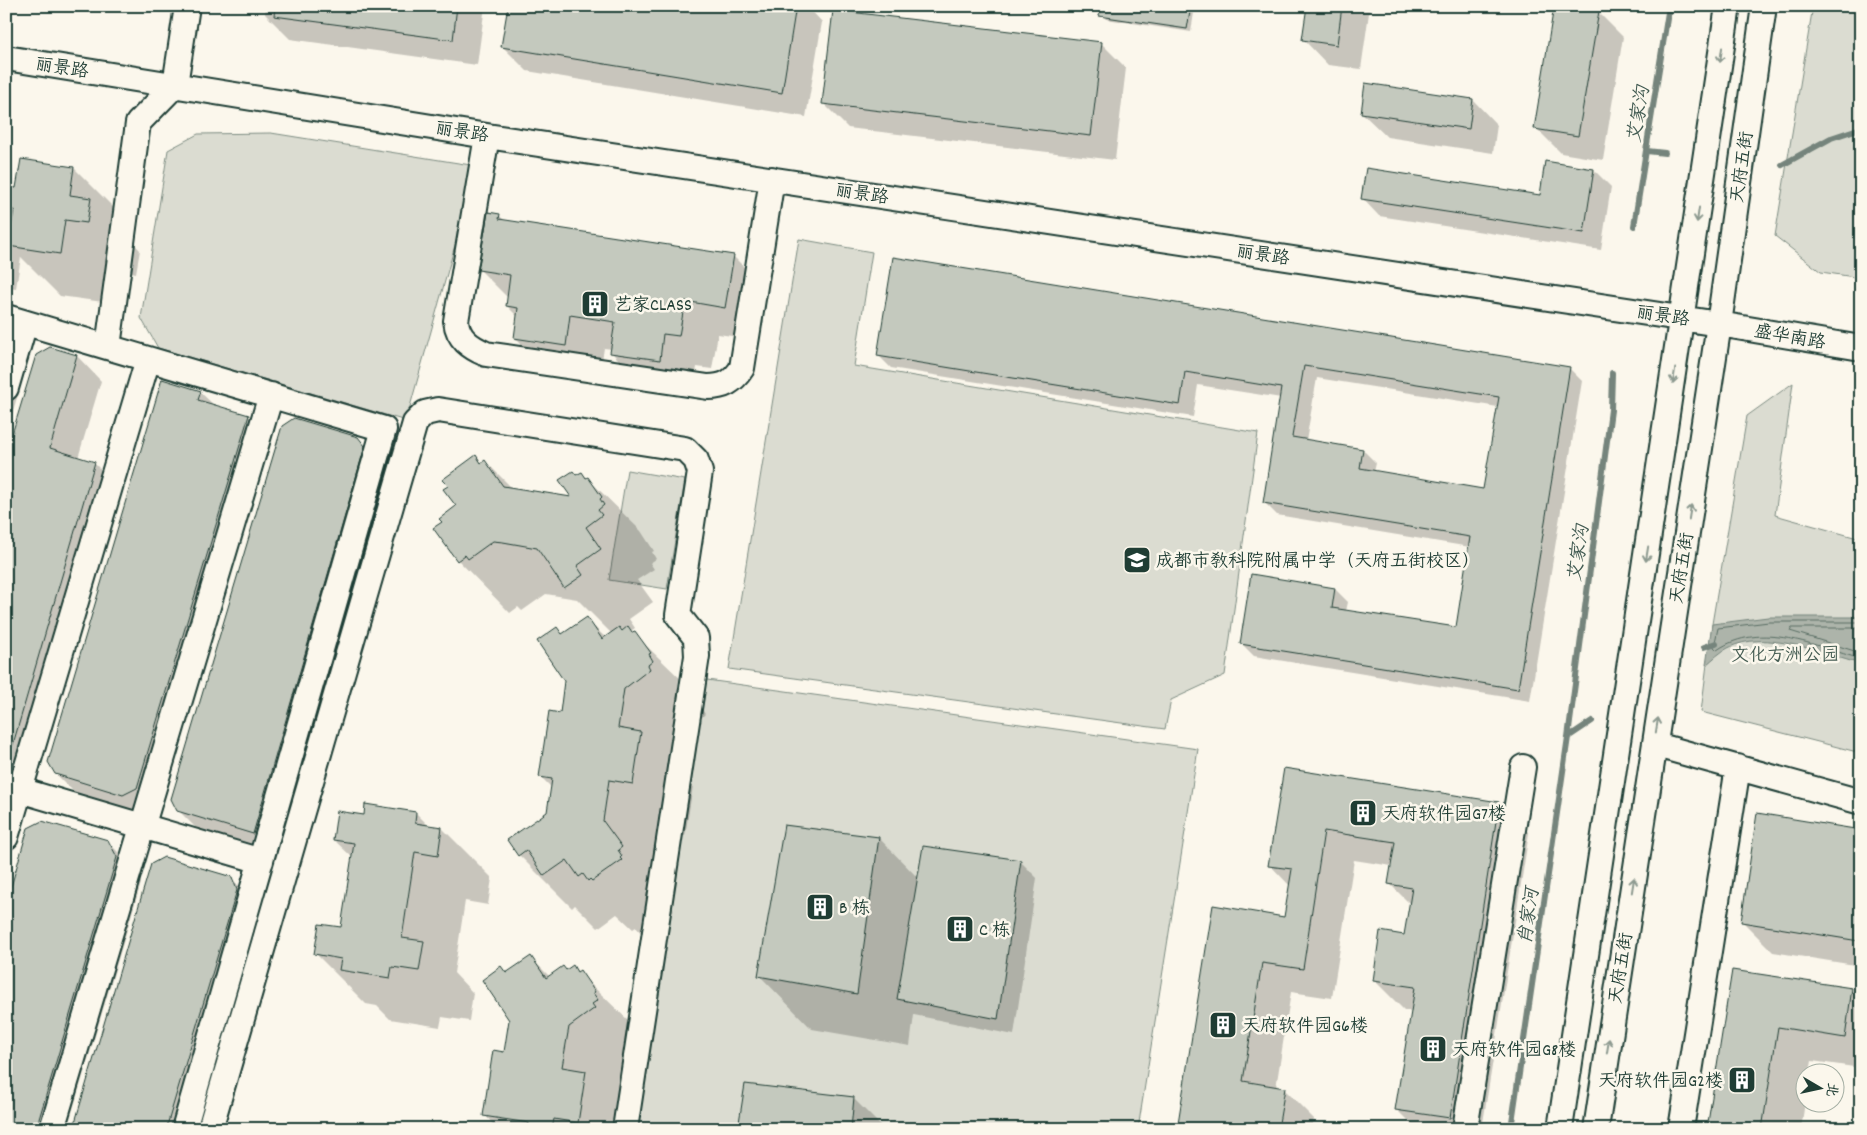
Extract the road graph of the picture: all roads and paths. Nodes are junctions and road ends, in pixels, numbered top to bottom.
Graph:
1 (187, 6) edge
2 (1728, 6) edge
3 (1764, 6) edge
4 (6, 58) edge
5 (175, 85) junction
6 (487, 136) junction
7 (772, 179) junction
8 (1683, 318) junction
9 (16, 320) edge
10 (1719, 324) junction
11 (108, 347) junction
12 (1861, 348) edge
13 (148, 359) junction
14 (6, 388) edge
15 (271, 395) junction
16 (1667, 748) dead end
17 (1523, 767) dead end
18 (1738, 767) junction
19 (13, 788) edge
20 (1861, 802) edge
21 (142, 826) junction
22 (6, 838) edge
23 (261, 860) junction
24 (52, 1129) edge
25 (184, 1129) edge
26 (210, 1129) edge
27 (625, 1129) edge
28 (1465, 1129) edge
29 (1560, 1129) edge
30 (1596, 1129) edge
31 (1681, 1129) edge

1 - 5 street
2 -> 8 street, 天府五街
3 - 10 street, 天府五街
4 - 5 street, 丽景路
5 - 6 street, 丽景路
5 - 11 street
6 - 7 street, 丽景路
6 - 7 street
7 - 8 street, 丽景路
8 - 10 street, 丽景路
8 -> 29 street, 天府五街
9 - 11 street
9 - 14 street
10 - 12 street, 盛华南路
30 -> 10 street, 天府五街
11 - 13 street
13 - 15 street
13 - 19 street
15 - 21 street
15 - 23 street
16 - 18 street
17 - 28 street
18 - 20 street
18 - 31 street
19 - 21 street
19 - 22 street
21 - 23 street
21 - 24 street
23 - 25 street
26 - 27 street

